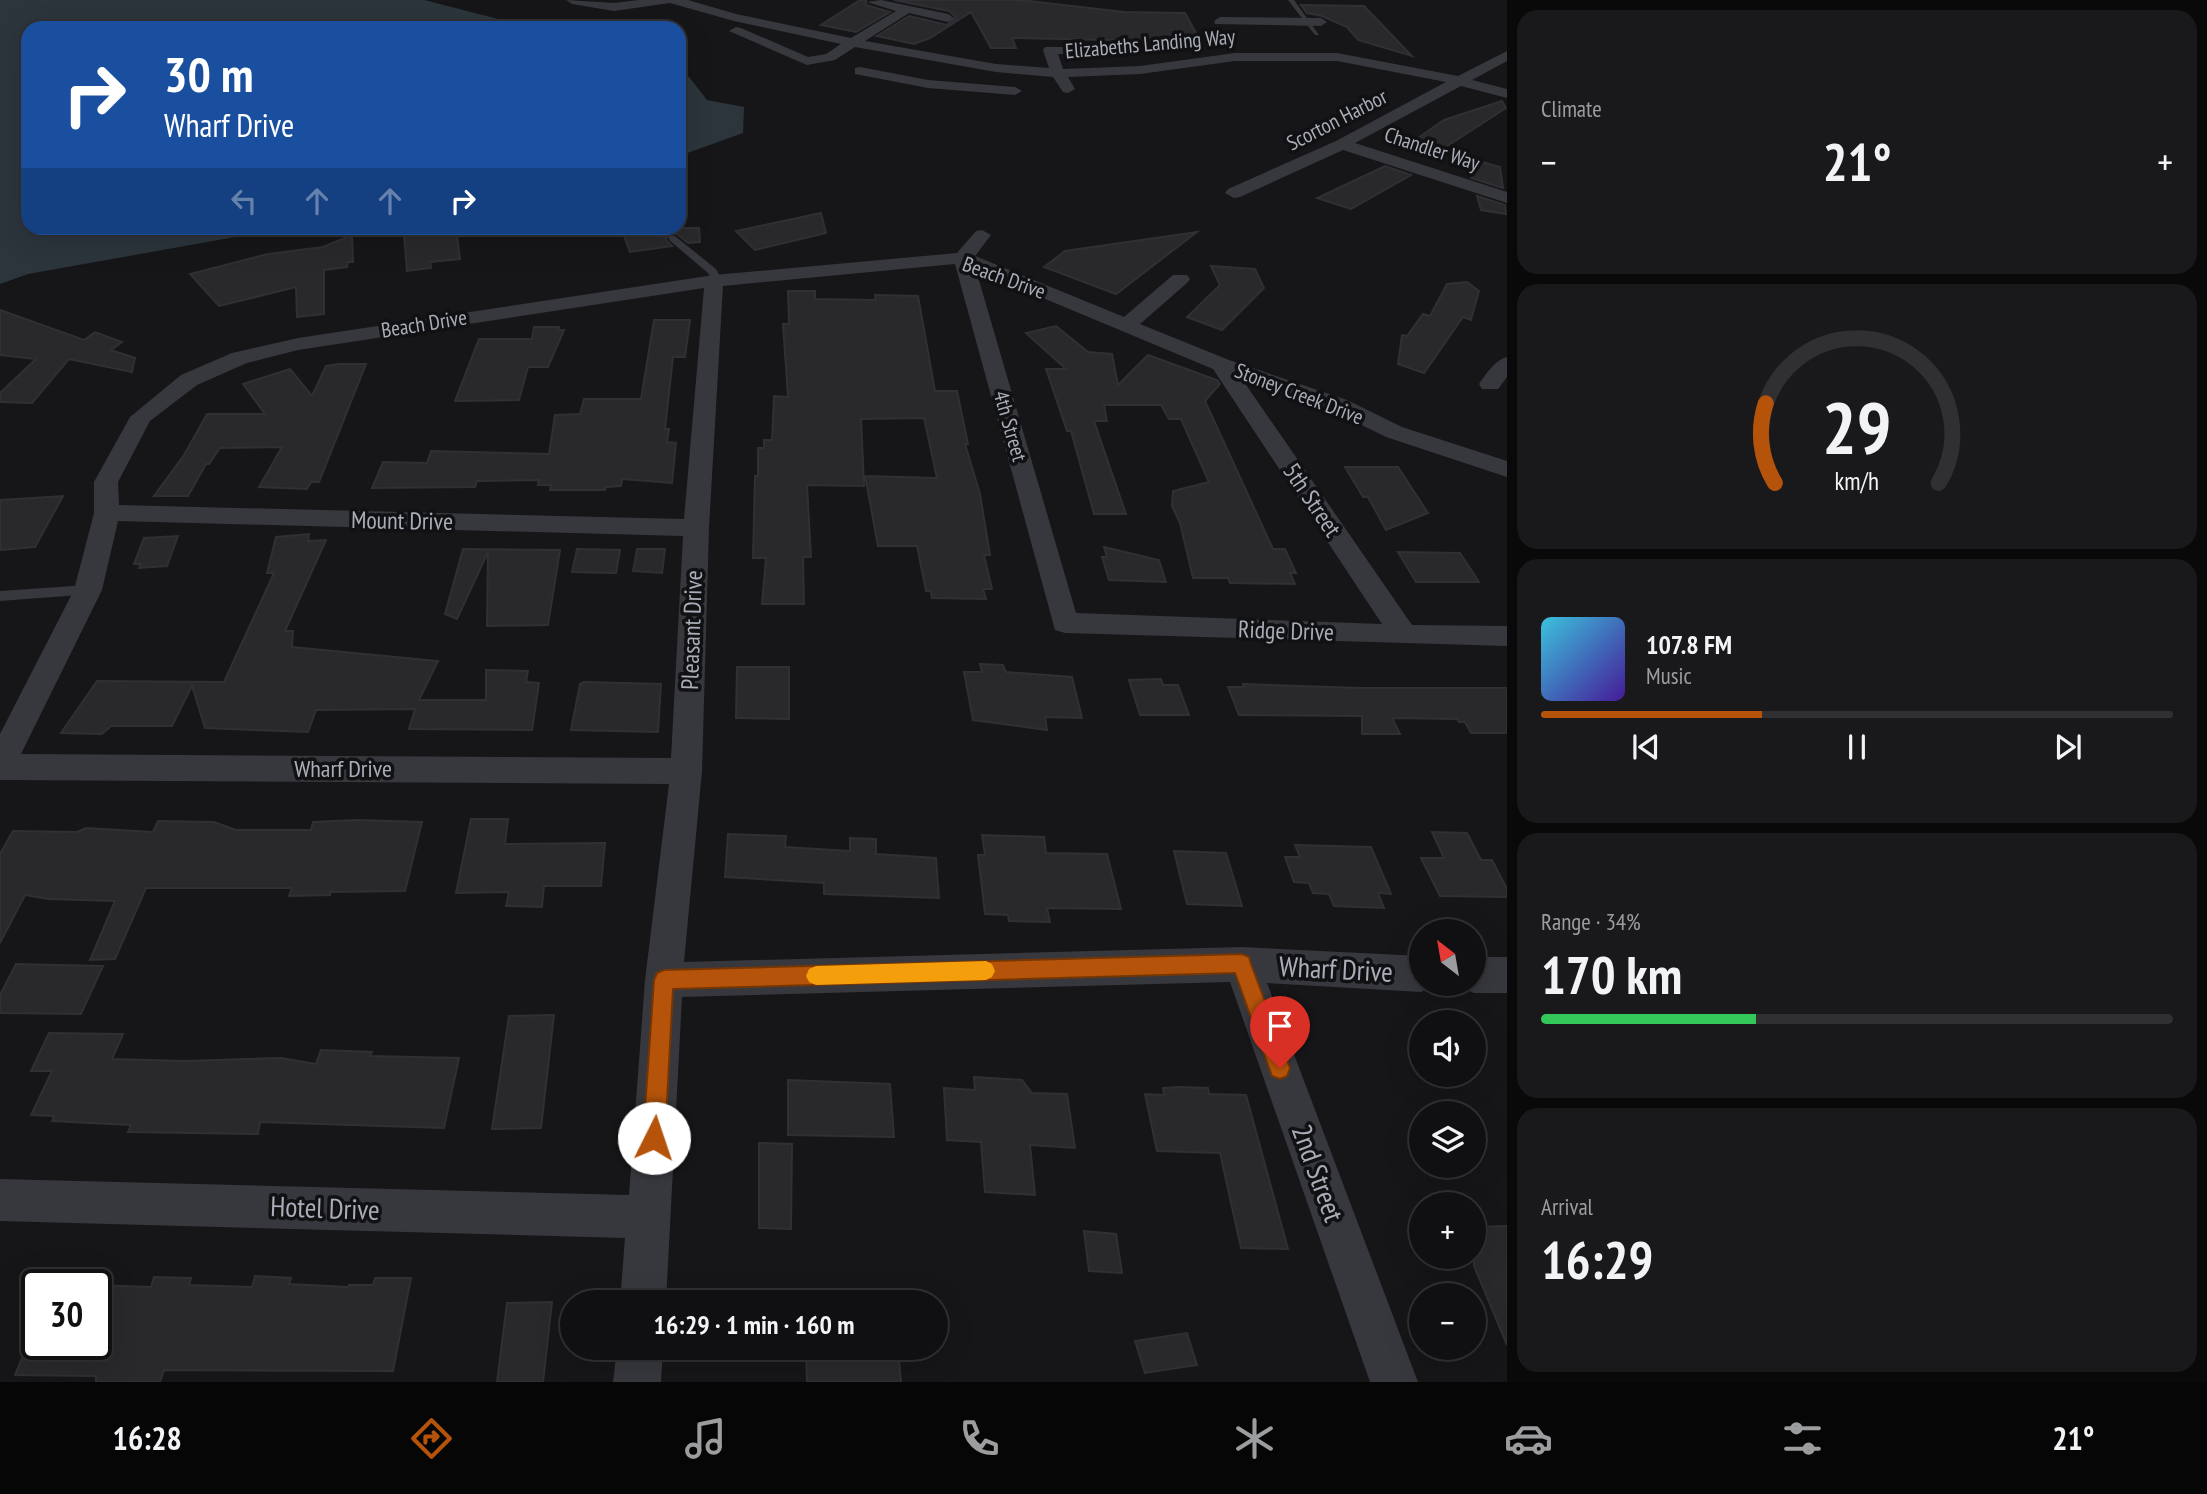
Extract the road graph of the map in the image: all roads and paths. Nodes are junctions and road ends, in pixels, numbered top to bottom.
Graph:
1 (572, 0) edge
2 (667, 0) edge
3 (674, 0) edge
4 (1291, 0) edge
5 (873, 2) dead end
6 (1251, 7) dead end
7 (907, 9) junction
8 (678, 16) dead end
9 (948, 18) dead end
10 (1269, 20) junction
11 (1220, 21) dead end
12 (1306, 21) junction
13 (1319, 28) dead end
14 (853, 43) junction
15 (1116, 51) dead end
16 (1507, 55) edge
17 (1296, 57) junction
18 (945, 61) junction
19 (860, 71) dead end
20 (1058, 73) junction
21 (1457, 80) junction
22 (928, 84) junction
23 (1015, 91) dead end
24 (1050, 94) dead end
25 (1507, 94) edge
26 (1342, 144) junction
27 (1234, 193) dead end
28 (1507, 198) edge
29 (982, 236) dead end
30 (672, 238) dead end
31 (963, 258) junction
32 (1180, 279) dead end
33 (715, 280) junction
34 (1093, 312) joint
35 (1126, 326) junction
36 (1507, 363) edge
37 (1221, 365) junction
38 (1490, 384) dead end
39 (1507, 469) edge
40 (107, 513) junction
41 (696, 528) junction
42 (88, 590) junction
43 (0, 596) edge
44 (1065, 623) joint
45 (1404, 635) junction
46 (1507, 636) edge
47 (0, 766) edge
48 (686, 771) junction
49 (1242, 964) junction
50 (1409, 973) edge
51 (1486, 975) edge
52 (1507, 975) edge
53 (664, 980) junction
54 (0, 1199) edge
55 (649, 1217) junction
56 (644, 1290) edge
57 (639, 1360) edge
58 (637, 1382) edge
59 (1394, 1382) edge

1 - 2 street
3 - 14 street, Elizabeths Landing Way
4 - 12 lane
5 - 7 street
6 - 10 street
7 - 9 street
7 - 14 street
8 - 14 street
10 - 11 street
10 - 12 street
10 - 17 street
12 - 13 street
14 - 18 street, Elizabeths Landing Way
15 - 20 street
16 - 21 street, Scorton Harbor
17 - 20 street, Elizabeths Landing Way
17 - 21 street, Elizabeths Landing Way
18 - 20 street, Elizabeths Landing Way
18 - 22 street
19 - 22 street
20 - 24 street
21 - 25 street, Elizabeths Landing Way
21 - 26 street, Scorton Harbor
22 - 23 street
26 - 27 street, Scorton Harbor
26 - 28 street, Chandler Way
29 - 31 street
30 - 33 lane
31 - 33 street, Beach Drive
31 - 34 street, Beach Drive
31 - 44 street, 4th Street
32 - 35 street
33 - 40 street, Beach Drive
33 - 41 street, Pleasant Drive
34 - 35 street, Stoney Creek Drive
35 - 37 street, Stoney Creek Drive
36 - 38 street
37 - 39 street, Stoney Creek Drive
37 - 45 street, 5th Street
40 - 41 street, Mount Drive
40 - 42 street, Beach Drive
41 - 48 street, Pleasant Drive
42 - 43 lane
42 - 47 street, Beach Drive
44 - 45 street, Ridge Drive
45 - 46 street, Ridge Drive
47 - 48 street, Wharf Drive
48 - 53 street, Pleasant Drive
49 - 50 street, Wharf Drive
49 - 53 street, Wharf Drive
49 - 59 street, 2nd Street
51 - 52 street
53 - 55 street, Pleasant Drive
54 - 55 street, Hotel Drive
55 - 56 street, Pleasant Drive
57 - 58 street

